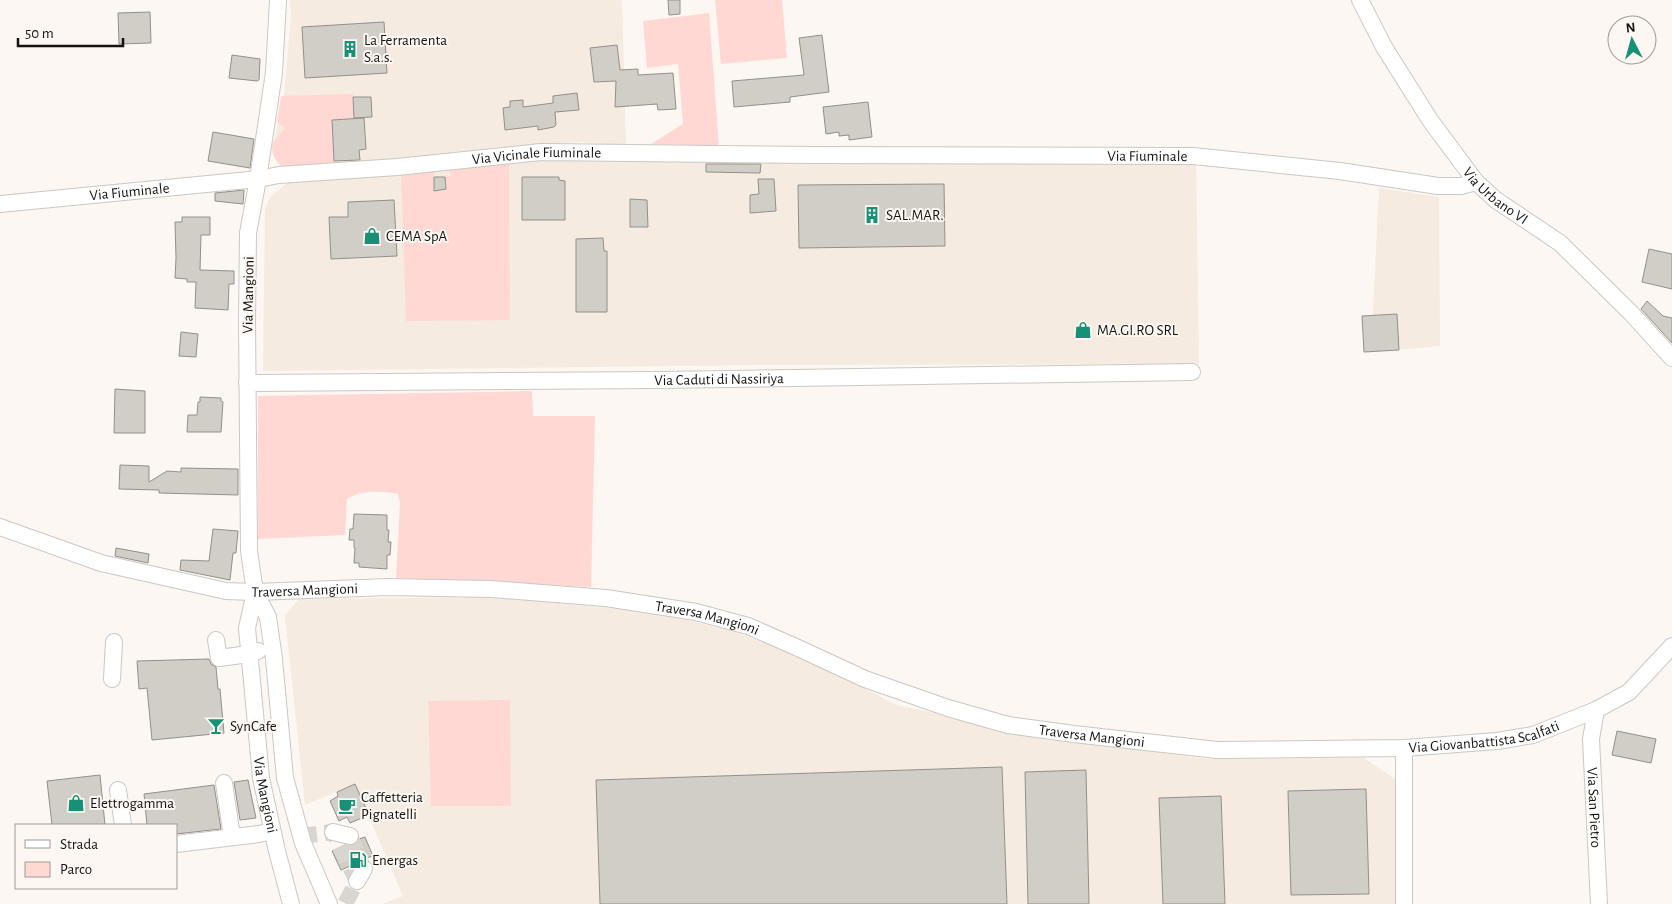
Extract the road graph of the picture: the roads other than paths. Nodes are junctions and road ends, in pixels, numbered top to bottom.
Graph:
1 (278, 0) edge
2 (1360, 0) edge
3 (815, 155) joint
4 (258, 179) junction
5 (1476, 182) junction
6 (0, 204) edge
7 (1672, 358) edge
8 (1192, 372) dead end
9 (247, 382) junction
10 (0, 527) edge
11 (255, 592) junction
12 (216, 640) dead end
13 (114, 642) dead end
14 (1672, 646) edge
15 (274, 656) junction
16 (249, 658) junction
17 (112, 679) dead end
18 (1596, 710) junction
19 (281, 737) junction
20 (257, 740) junction
21 (1404, 748) junction
22 (224, 783) dead end
23 (118, 790) dead end
24 (123, 824) edge
25 (333, 832) dead end
26 (301, 836) junction
27 (350, 836) dead end
28 (232, 837) junction
29 (178, 844) edge
30 (276, 845) junction
31 (308, 853) junction
32 (291, 904) edge
33 (329, 904) edge
34 (1404, 904) edge
35 (1599, 904) edge

1 - 4 street, Via Mangioni
2 - 5 street, Via Urbano VI
3 - 4 street, Via Vicinale Fiuminale
3 - 5 street, Via Fiuminale
4 - 6 street, Via Fiuminale
4 - 9 street, Via Mangioni
5 - 7 street, Via Urbano VI
8 - 9 street, Via Caduti di Nassiriya
9 - 11 street, Via Mangioni
10 - 11 street, Traversa Mangioni
11 - 15 street, Via Mangioni
11 - 16 street, Via Mangioni
11 - 21 street, Traversa Mangioni
12 - 16 street
13 - 17 street
14 - 18 street
15 - 16 street
15 - 19 street, Via Mangioni
16 - 20 street, Via Mangioni
18 - 21 street, Via Giovanbattista Scalfati
18 - 35 street, Via San Pietro
19 - 20 street, Via Mangioni
19 - 26 street, Via Mangioni
20 - 30 street, Via Mangioni
21 - 34 street, Via Giovanbattista Scalfati
22 - 28 street
23 - 24 street
25 - 27 street
26 - 30 street, Via Mangioni
26 - 31 street, Via Mangioni
28 - 29 street
28 - 30 street
30 - 31 street
30 - 32 street, Via Mangioni
31 - 33 street, Via Mangioni

